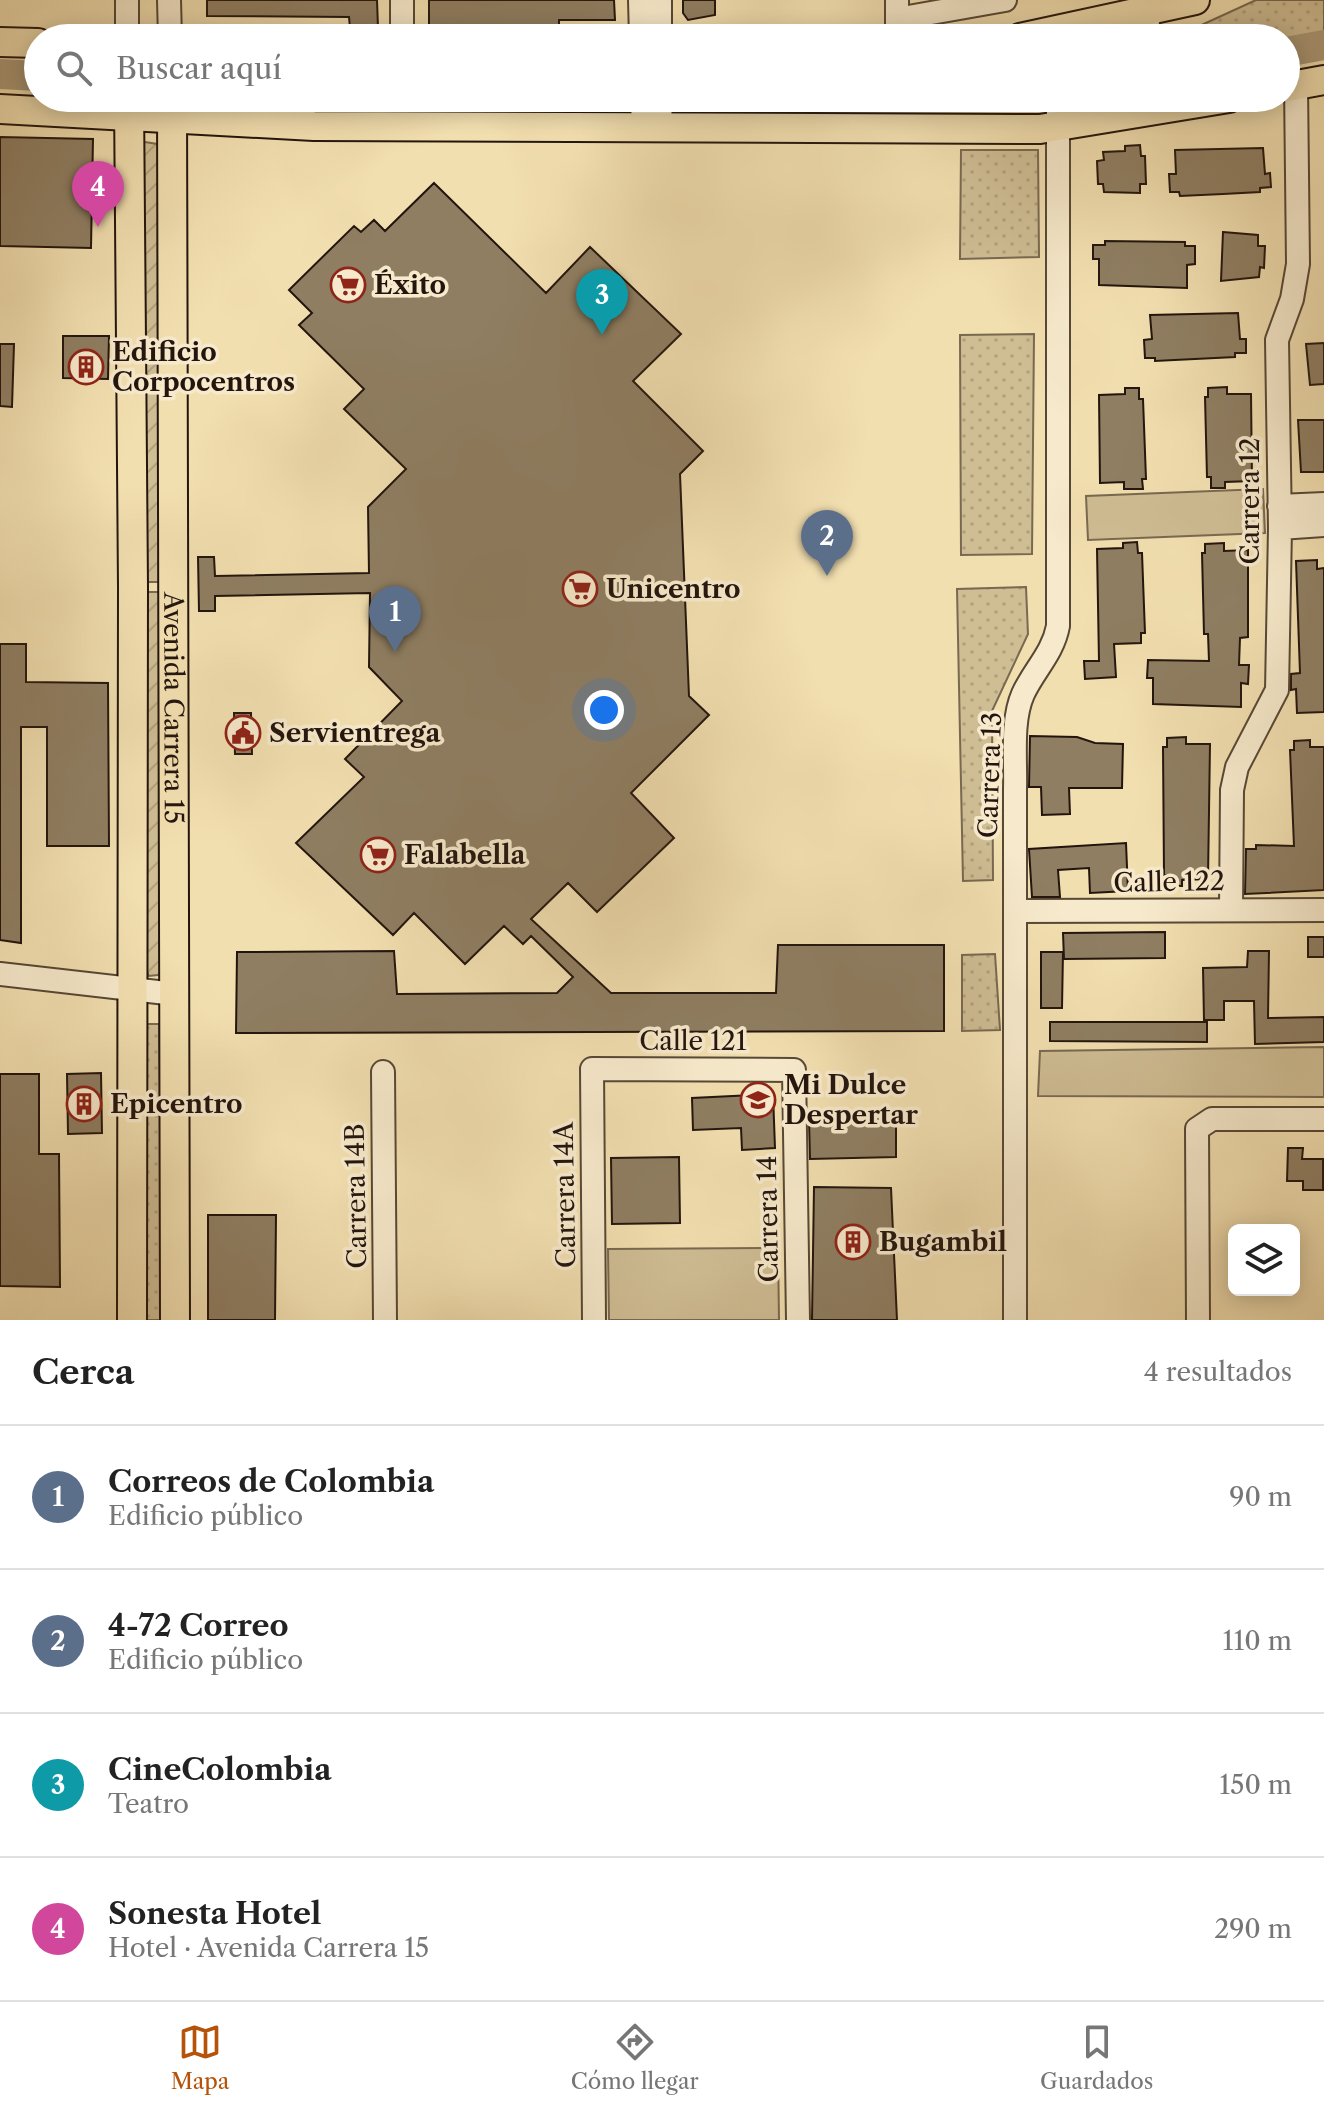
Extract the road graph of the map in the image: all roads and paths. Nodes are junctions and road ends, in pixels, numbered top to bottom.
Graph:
1 (127, 0) edge
2 (169, 0) edge
3 (402, 0) edge
4 (640, 0) edge
5 (660, 0) edge
6 (1005, 0) edge
7 (1196, 0) edge
8 (897, 19) edge
9 (127, 24) edge
10 (170, 24) edge
11 (402, 24) edge
12 (641, 24) edge
13 (660, 24) edge
14 (1085, 24) edge
15 (1143, 24) edge
16 (0, 42) edge
17 (24, 43) edge
18 (1324, 80) edge
19 (1300, 84) edge
20 (0, 109) edge
21 (24, 109) edge
22 (129, 112) edge
23 (173, 112) edge
24 (208, 112) edge
25 (651, 112) edge
26 (1089, 112) edge
27 (1292, 112) edge
28 (1059, 115) edge
29 (1324, 504) edge
30 (1279, 517) junction
31 (1324, 525) edge
32 (1231, 909) junction
33 (1324, 910) edge
34 (1015, 911) junction
35 (0, 974) edge
36 (133, 989) junction
37 (175, 994) junction
38 (592, 1069) joint
39 (794, 1070) joint
40 (383, 1072) dead end
41 (1324, 1119) edge
42 (132, 1320) edge
43 (175, 1320) edge
44 (385, 1320) edge
45 (594, 1320) edge
46 (798, 1320) edge
47 (1015, 1320) edge
48 (1198, 1320) edge

1 - 9 street
2 - 10 street
3 - 11 street
4 - 12 street
5 - 13 street
6 - 8 street
7 - 14 main road
7 - 15 street
16 - 17 main road
18 - 19 main road
20 - 21 main road
22 - 36 main road, Avenida Carrera 15
23 - 37 main road, Avenida Carrera 15
24 - 25 main road
25 - 28 main road
26 - 28 main road
27 - 30 street, Carrera 12
28 - 34 street, Carrera 13
29 - 30 street
30 - 31 street
30 - 32 street, Carrera 12
32 - 33 street, Calle 122
32 - 34 street, Calle 122
34 - 47 street, Carrera 13
35 - 36 street
36 - 37 street
36 - 42 main road, Avenida Carrera 15
37 - 43 main road, Avenida Carrera 15
38 - 39 street, Calle 121
38 - 45 street, Carrera 14A
39 - 46 street, Carrera 14
40 - 44 street, Carrera 14B
41 - 48 street

